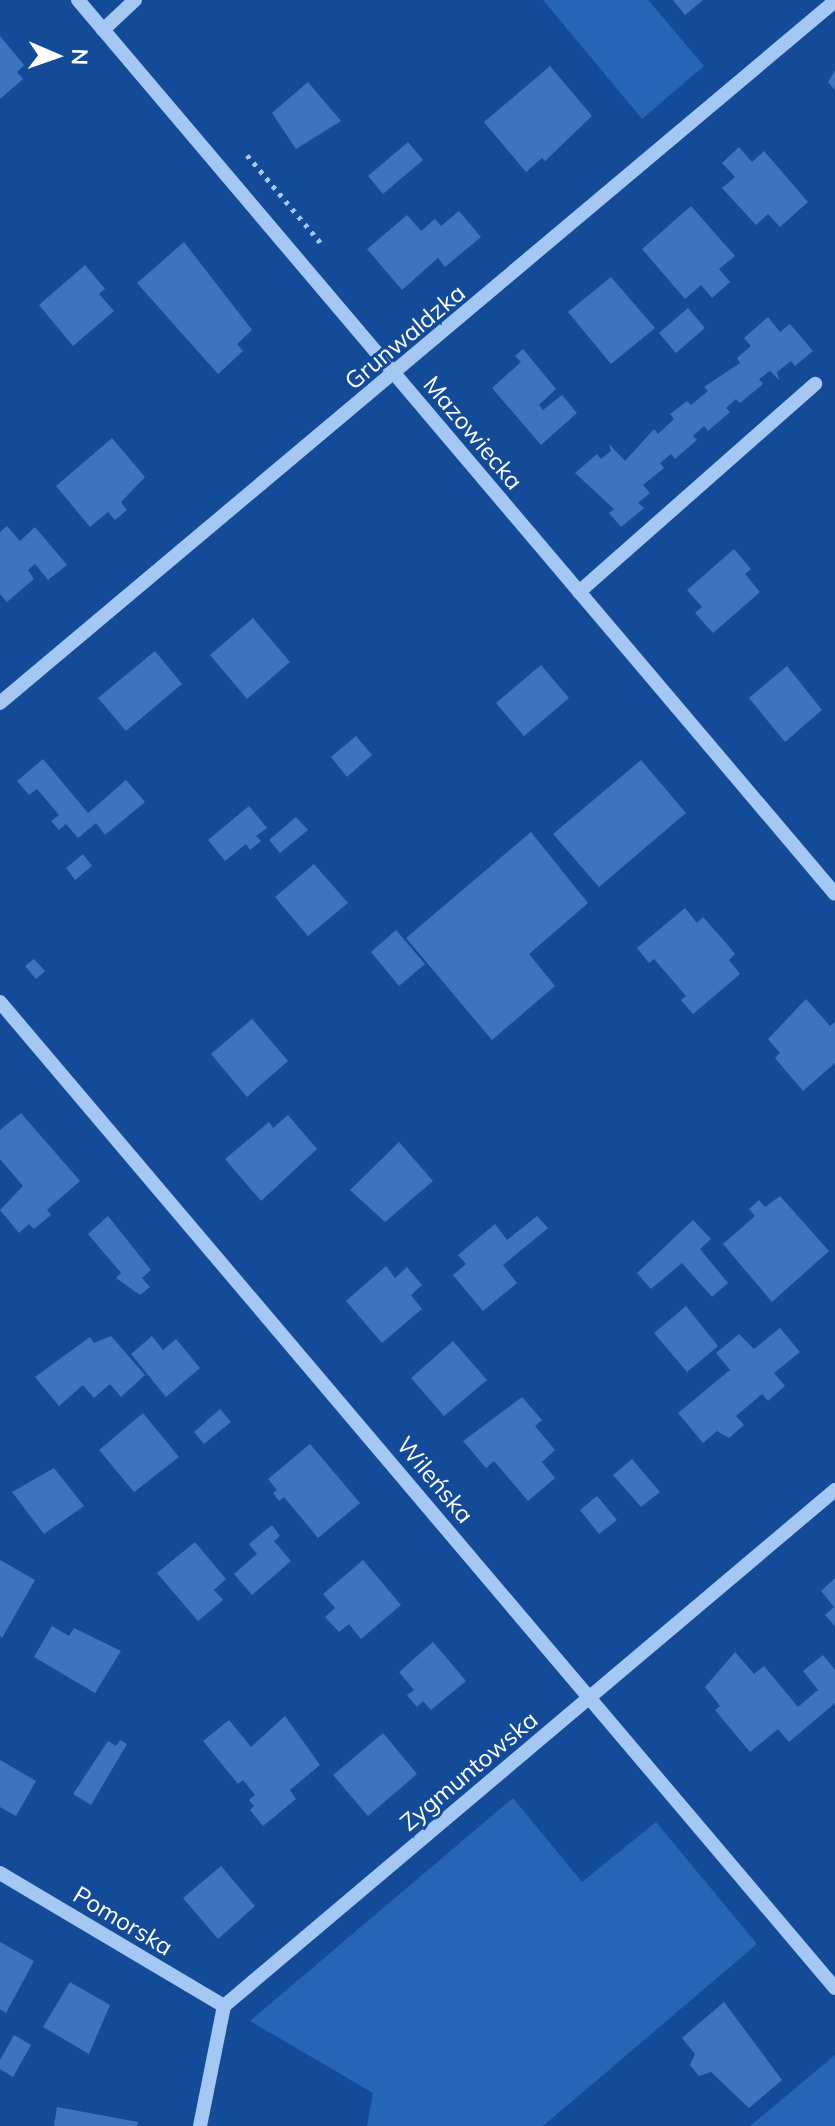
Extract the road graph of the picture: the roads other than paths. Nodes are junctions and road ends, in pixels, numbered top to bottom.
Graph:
1 (78, 0) edge
2 (135, 0) edge
3 (835, 1) edge
4 (103, 30) junction
5 (395, 375) junction
6 (815, 384) dead end
7 (579, 592) junction
8 (0, 703) edge
9 (835, 894) edge
10 (0, 1002) edge
11 (835, 1490) edge
12 (590, 1697) junction
13 (0, 1873) edge
14 (835, 1988) edge
15 (224, 2006) junction
16 (200, 2126) edge

1 - 4 street, Mazowiecka
2 - 4 street
3 - 5 street, Grunwaldzka
4 - 5 street, Mazowiecka
5 - 7 street, Mazowiecka
5 - 8 street, Grunwaldzka
6 - 7 street
7 - 9 street, Mazowiecka
10 - 12 street, Wileńska
11 - 12 street, Zygmuntowska
12 - 14 street, Wileńska
12 - 15 street, Zygmuntowska
13 - 15 street, Pomorska
15 - 16 street

